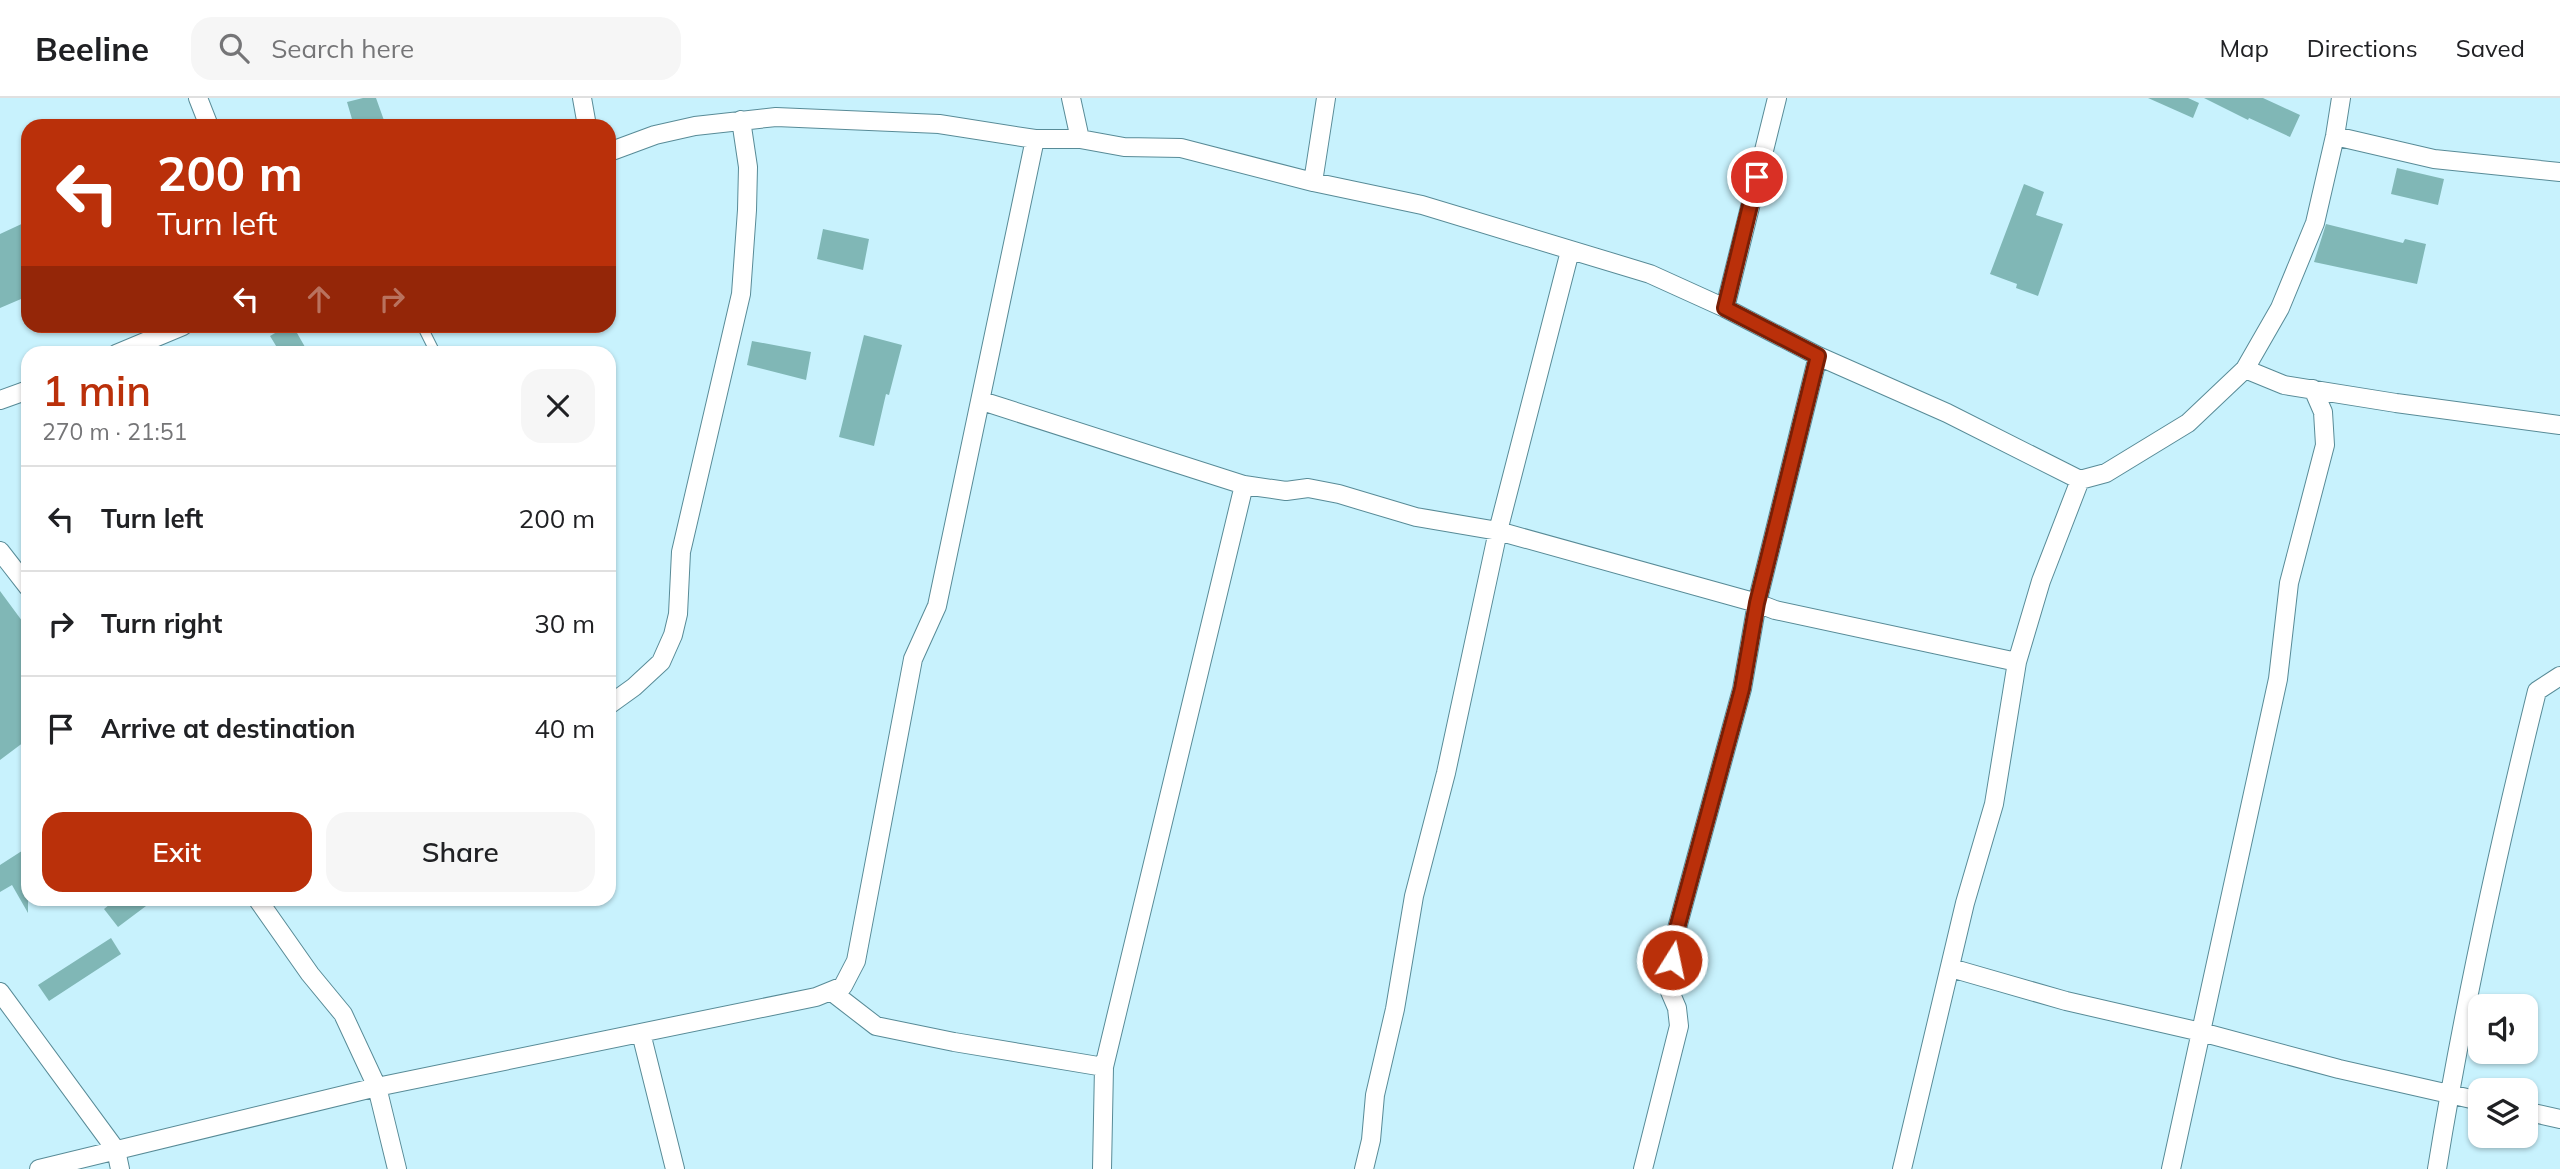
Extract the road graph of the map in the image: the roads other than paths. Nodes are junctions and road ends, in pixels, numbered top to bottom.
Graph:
1 (198, 98) edge
2 (582, 98) edge
3 (1072, 98) edge
4 (1326, 98) edge
5 (1777, 98) edge
6 (2341, 98) edge
7 (206, 119) edge
8 (586, 119) edge
9 (741, 120) junction
10 (2335, 136) junction
11 (1035, 139) junction
12 (1080, 139) junction
13 (616, 149) edge
14 (2560, 172) edge
15 (1313, 182) junction
16 (1570, 251) junction
17 (1725, 308) junction
18 (166, 333) edge
19 (135, 346) edge
20 (1818, 356) junction
21 (2245, 369) junction
22 (2313, 389) junction
23 (21, 392) edge
24 (0, 400) edge
25 (982, 401) junction
26 (2560, 425) edge
27 (2080, 480) junction
28 (1244, 485) junction
29 (1498, 531) junction
30 (0, 551) edge
31 (21, 578) edge
32 (1757, 603) junction
33 (2017, 662) junction
34 (2560, 677) edge
35 (616, 700) edge
36 (262, 906) edge
37 (1951, 968) junction
38 (0, 992) edge
39 (832, 992) junction
40 (2201, 1032) junction
41 (641, 1033) junction
42 (1104, 1067) junction
43 (377, 1087) junction
44 (2449, 1094) junction
45 (2468, 1098) edge
46 (2538, 1114) edge
47 (2560, 1119) edge
48 (116, 1150) junction
49 (39, 1169) edge
50 (120, 1169) edge
51 (397, 1169) edge
52 (675, 1169) edge
53 (1102, 1169) edge
54 (1364, 1169) edge
55 (1643, 1169) edge
56 (1902, 1169) edge
57 (2171, 1169) edge
58 (2437, 1169) edge

1 - 7 street
2 - 8 street
3 - 12 street
4 - 15 street
5 - 17 street
6 - 10 street
9 - 11 street
9 - 13 street
9 - 35 street
10 - 14 street
10 - 21 street
11 - 12 street
11 - 25 street
12 - 15 street
15 - 16 street
16 - 17 street
16 - 29 street
17 - 20 street
18 - 19 street
20 - 27 street
20 - 32 street
21 - 22 street
21 - 27 street
22 - 26 street
22 - 40 street
23 - 24 street
25 - 28 street
25 - 39 street
27 - 33 street
28 - 29 street
28 - 42 street
29 - 32 street
29 - 54 street
30 - 31 street
32 - 33 street
32 - 55 street
33 - 37 street
34 - 44 street
36 - 43 street
37 - 40 street
37 - 56 street
38 - 48 street
39 - 41 street
39 - 42 street
40 - 44 street
40 - 57 street
41 - 43 street
41 - 52 street
42 - 53 street
43 - 48 street
43 - 51 street
44 - 45 street
44 - 58 street
46 - 47 street
48 - 49 street
48 - 50 street

